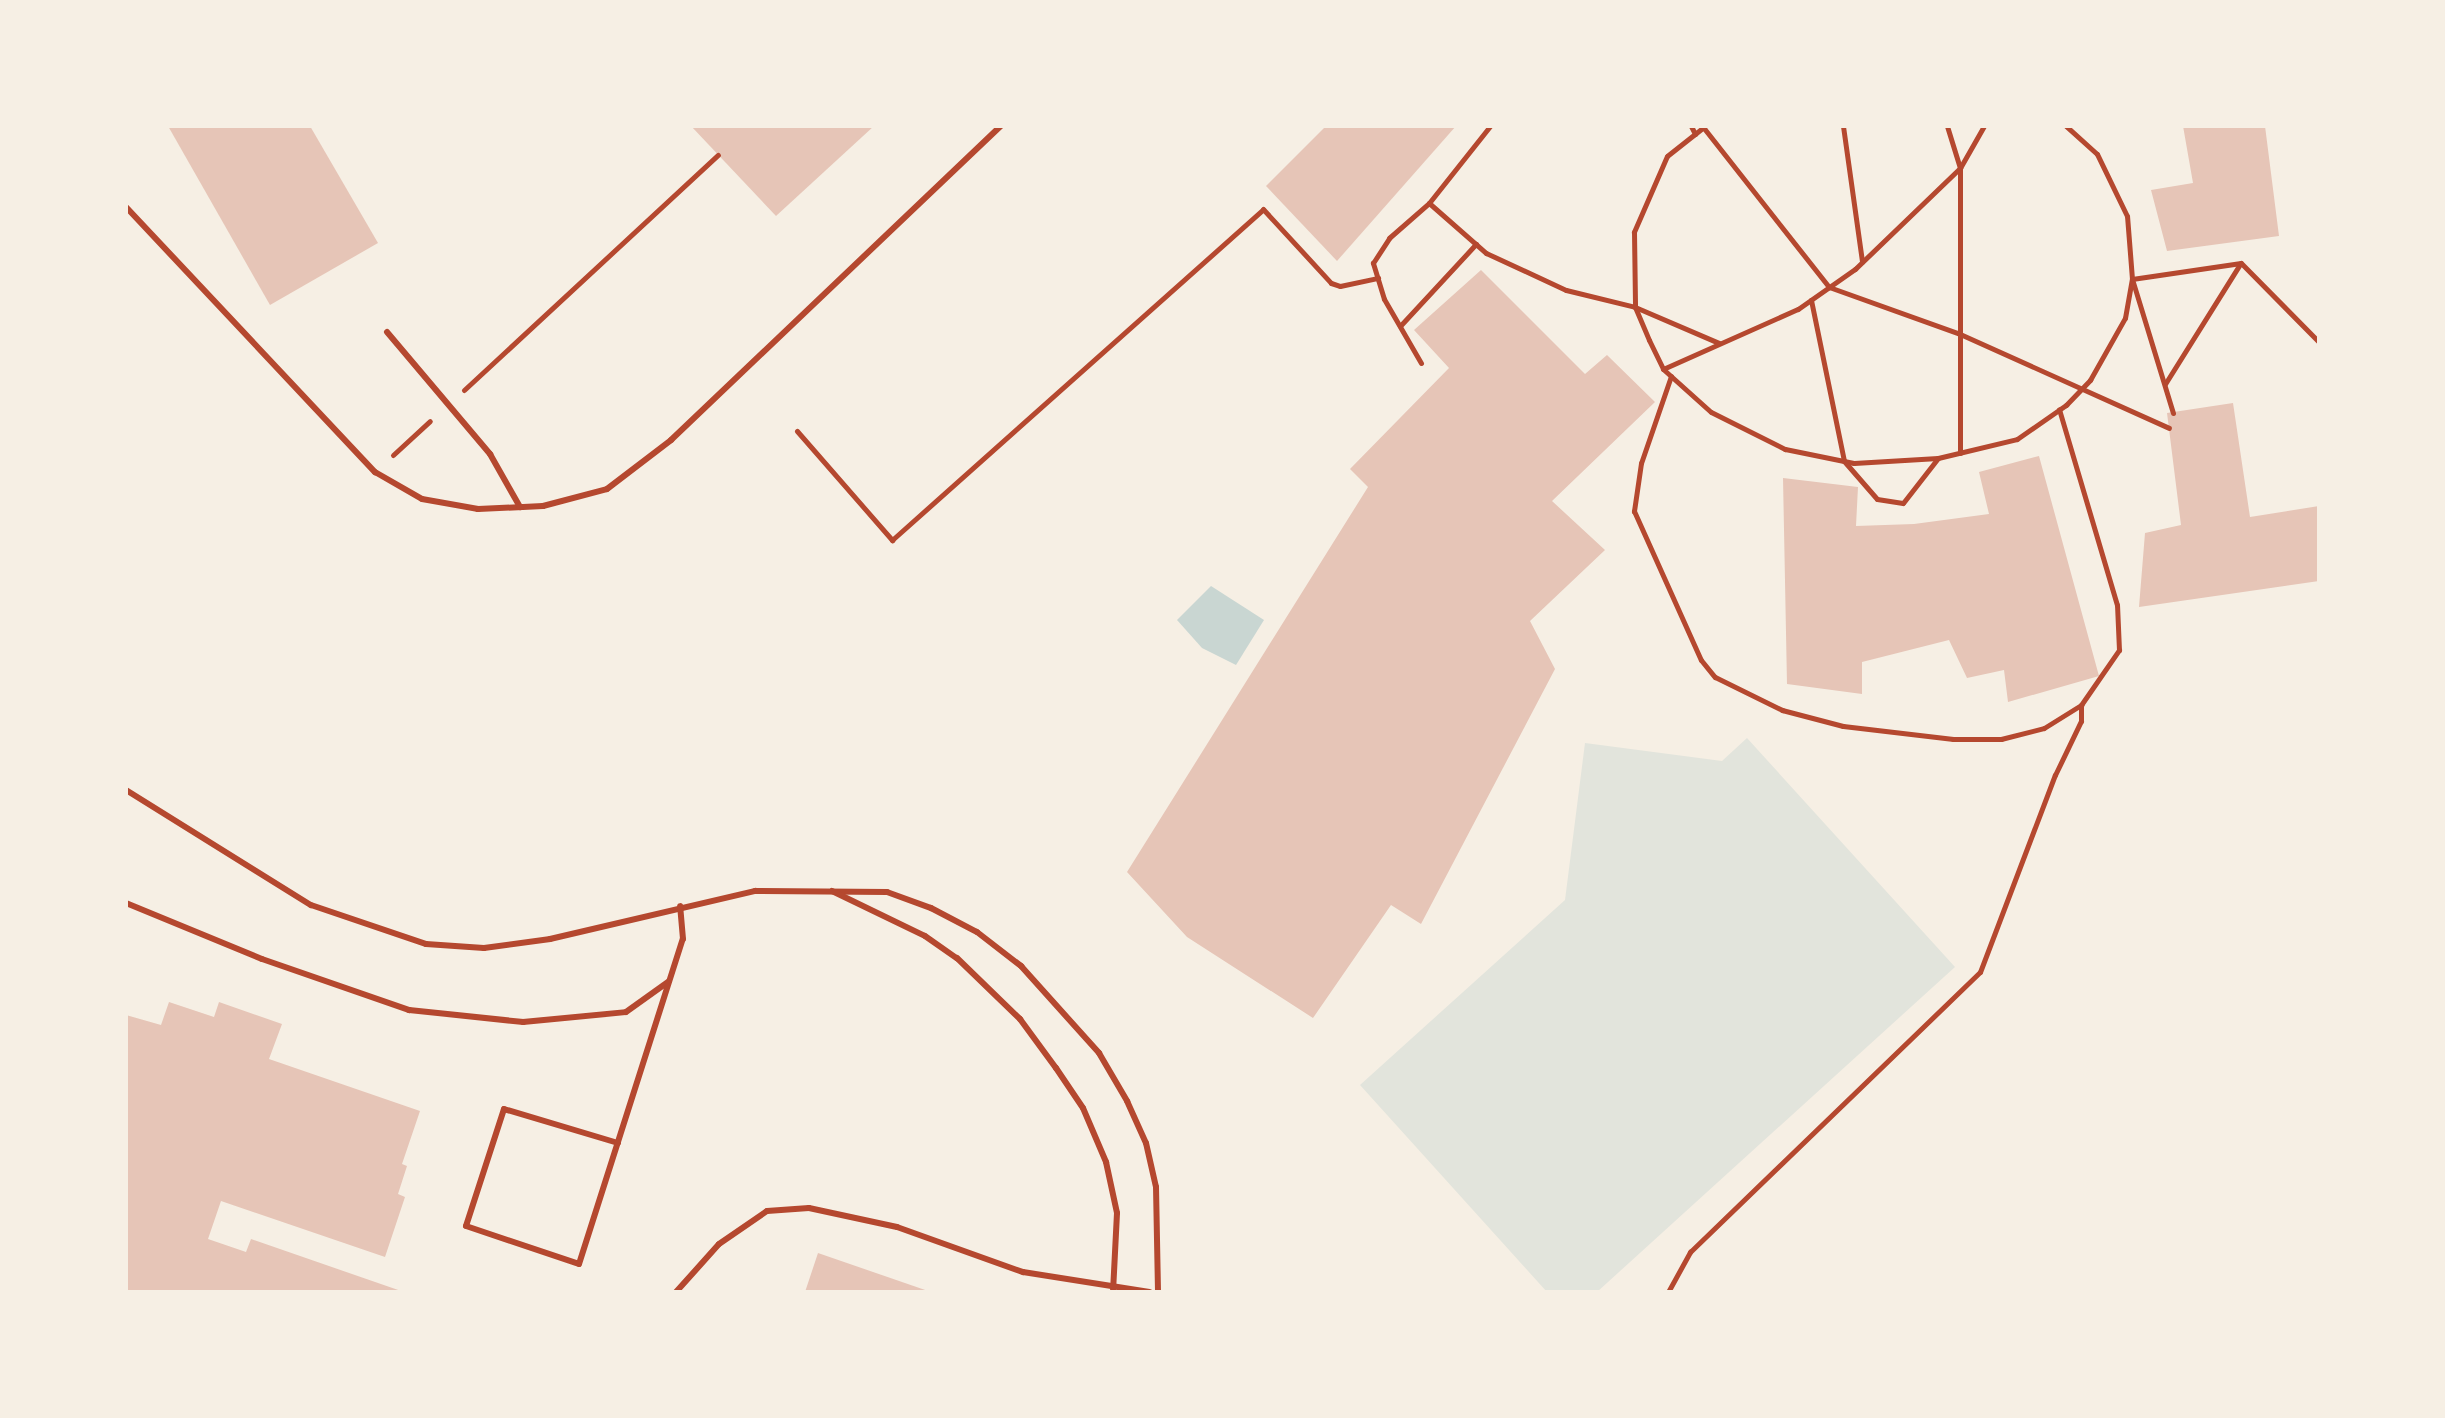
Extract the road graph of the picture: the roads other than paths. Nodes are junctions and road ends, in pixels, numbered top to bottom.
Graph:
1 (1001, 126) edge
2 (126, 207) edge
3 (387, 332) dead end
4 (520, 507) junction
5 (126, 790) edge
6 (829, 890) junction
7 (126, 903) edge
8 (680, 906) junction
9 (668, 982) junction
10 (618, 1143) junction
11 (1114, 1290) edge
12 (676, 1292) edge
13 (1149, 1292) edge
14 (1158, 1292) edge

1 - 4 lane
2 - 4 lane
3 - 4 lane
5 - 8 lane
6 - 8 lane
6 - 11 lane
6 - 14 lane
7 - 9 lane
8 - 9 lane
9 - 10 lane
10 - 10 lane
11 - 12 lane
11 - 13 lane

